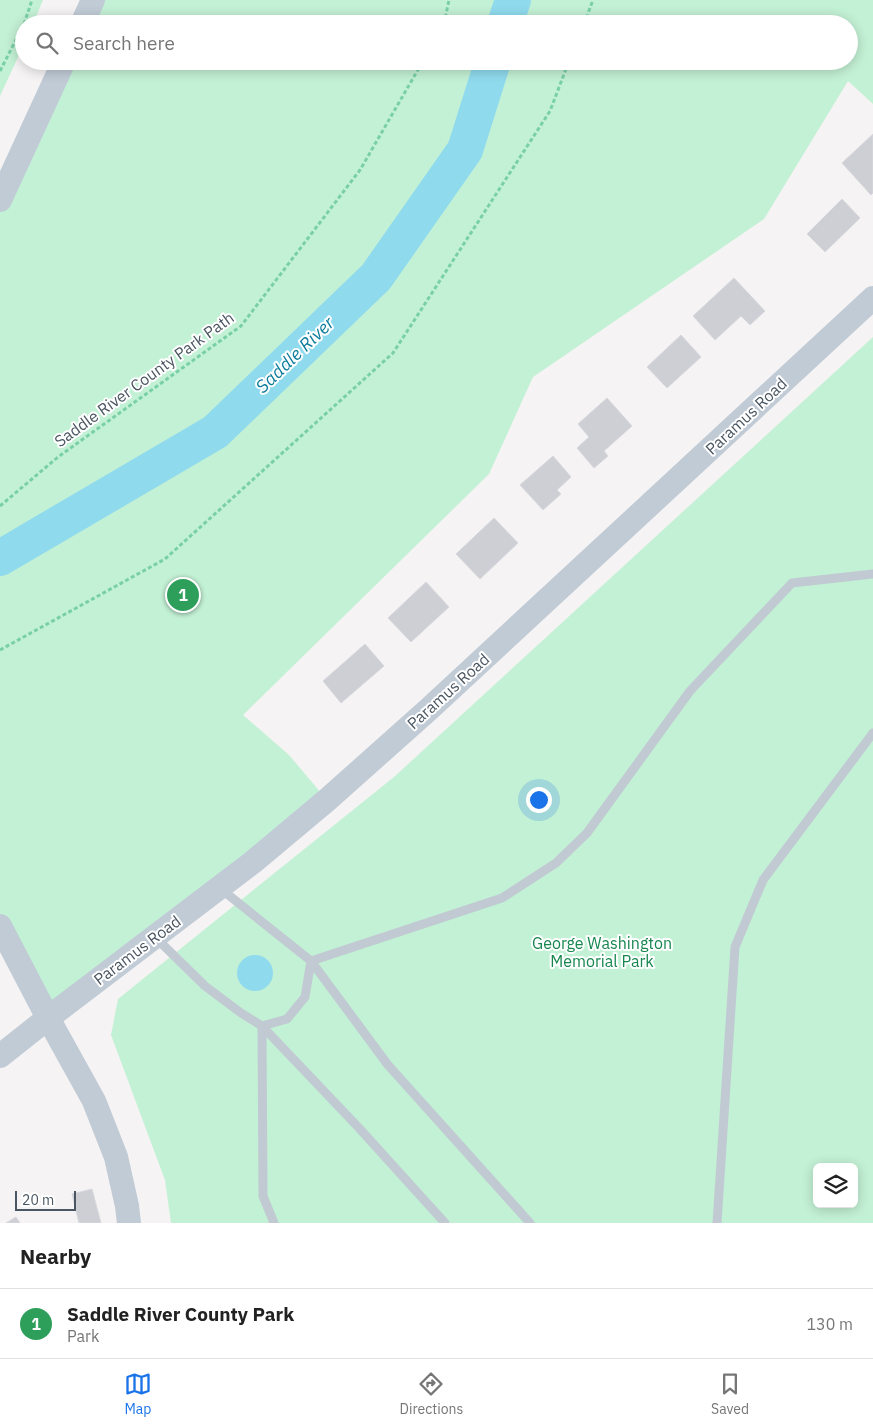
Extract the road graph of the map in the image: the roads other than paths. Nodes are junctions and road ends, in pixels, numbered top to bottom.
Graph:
1 (93, 0) edge
2 (86, 15) edge
3 (60, 70) edge
4 (0, 200) edge
5 (873, 298) edge
6 (873, 574) edge
7 (873, 734) edge
8 (219, 887) junction
9 (0, 926) edge
10 (155, 936) junction
11 (311, 962) junction
12 (48, 1018) junction
13 (262, 1026) junction
14 (0, 1056) edge
15 (130, 1223) edge
16 (274, 1223) edge
17 (445, 1223) edge
18 (530, 1223) edge
19 (718, 1223) edge

1 - 2 main road
3 - 4 main road
5 - 8 main road, Paramus Road
6 - 11 lane
7 - 19 lane
8 - 10 main road, Paramus Road
8 - 11 lane
9 - 12 main road
10 - 12 main road, Paramus Road
10 - 13 lane
11 - 13 lane
11 - 18 lane
12 - 14 main road, Paramus Road
12 - 15 main road
13 - 16 lane
13 - 17 lane

